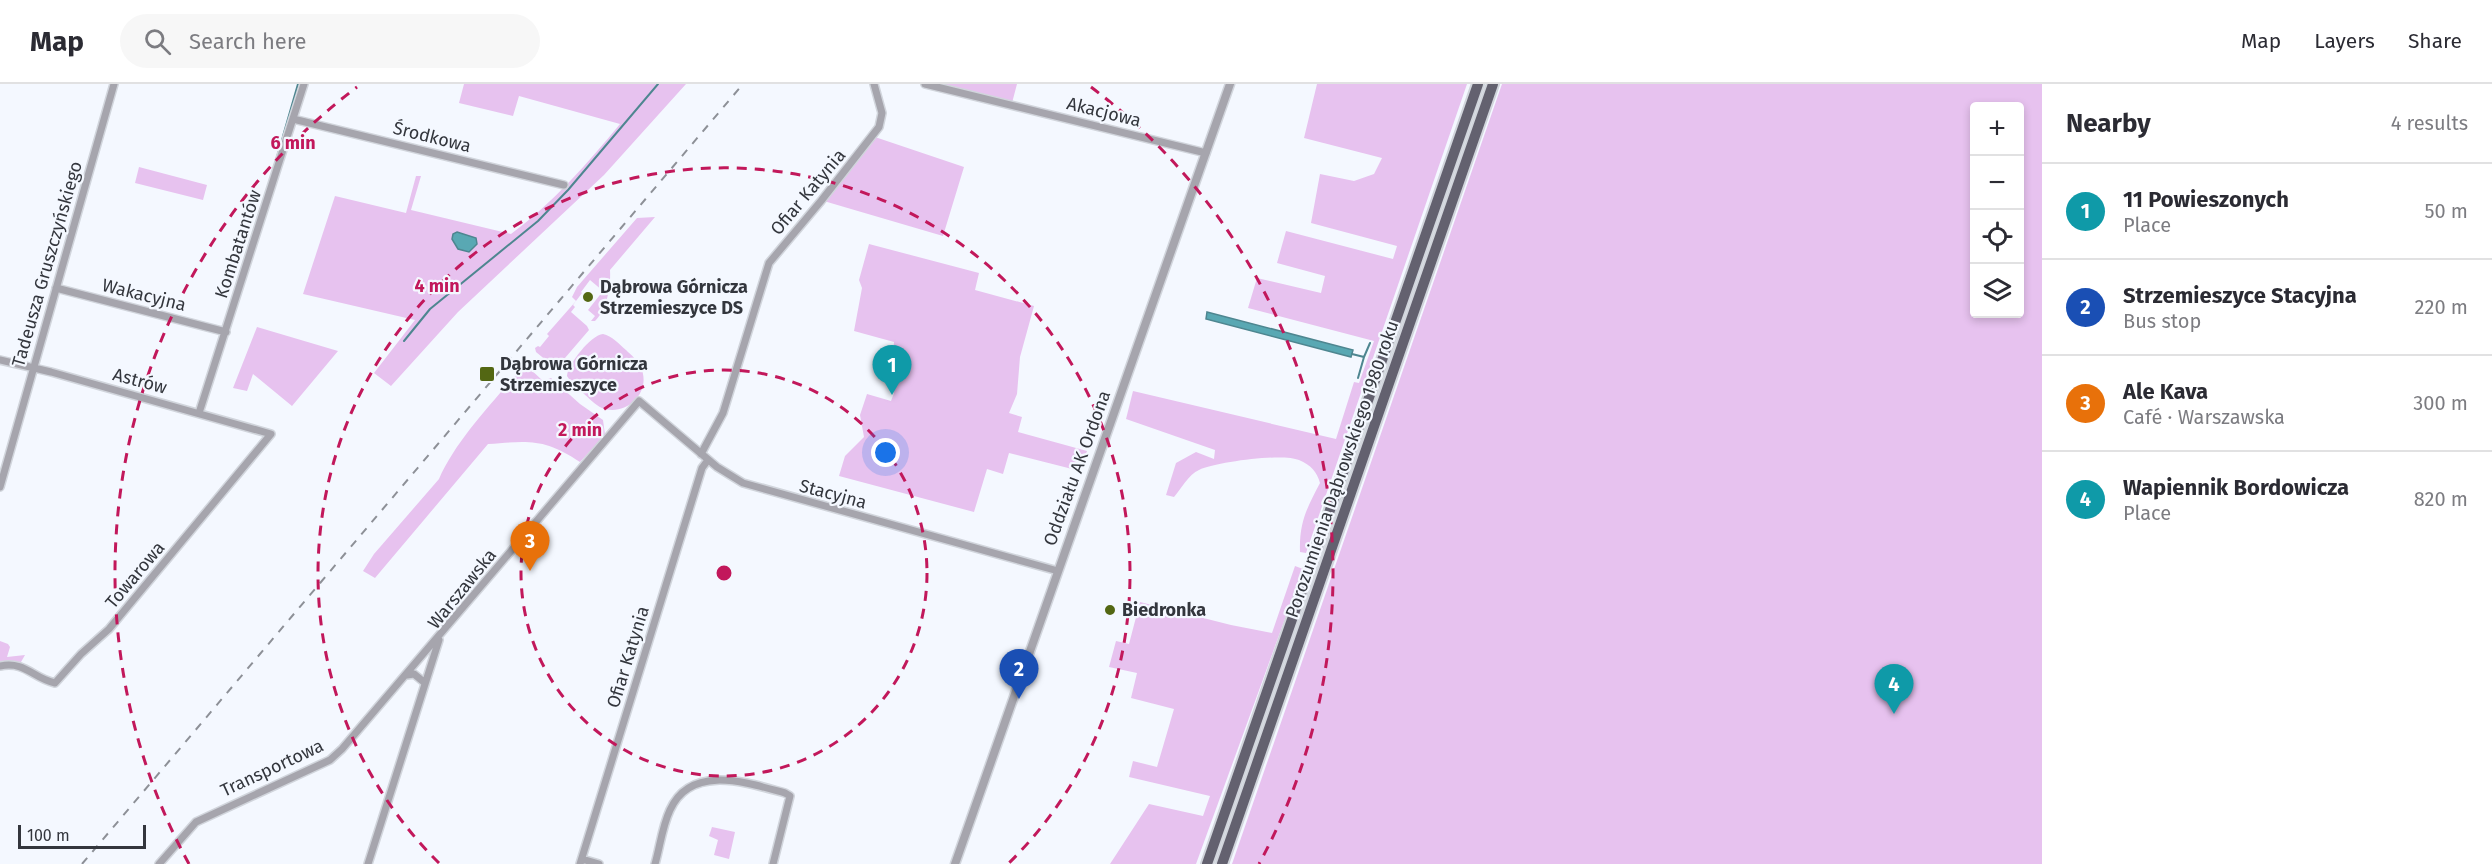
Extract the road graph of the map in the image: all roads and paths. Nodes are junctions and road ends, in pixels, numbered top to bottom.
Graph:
1 (114, 84) edge
2 (304, 84) edge
3 (874, 84) edge
4 (925, 84) edge
5 (1230, 84) edge
6 (1478, 84) edge
7 (1493, 84) edge
8 (293, 119) junction
9 (1206, 153) junction
10 (564, 185) dead end
11 (56, 288) junction
12 (226, 332) junction
13 (0, 360) edge
14 (33, 368) junction
15 (630, 412) joint
16 (199, 413) junction
17 (272, 434) joint
18 (701, 454) junction
19 (708, 460) junction
20 (0, 487) edge
21 (1058, 571) junction
22 (439, 637) junction
23 (0, 666) edge
24 (407, 675) junction
25 (425, 683) junction
26 (581, 862) edge
27 (159, 864) edge
28 (368, 864) edge
29 (599, 864) edge
30 (655, 864) edge
31 (772, 864) edge
32 (955, 864) edge
33 (1207, 864) edge
34 (1222, 864) edge

1 - 11 street, Tadeusza Gruszczyńskiego
2 - 8 street, Kombatantów
3 - 18 street, Ofiar Katynia
4 - 9 street, Akacjowa
5 - 9 street, Oddziału AK Ordona
6 - 33 main road, Porozumienia Dąbrowskiego 1980 roku
7 - 34 main road, Porozumienia Dąbrowskiego 1980 roku
8 - 10 street, Środkowa
8 - 12 street, Kombatantów
9 - 21 street, Oddziału AK Ordona
11 - 12 street, Wakacyjna
11 - 14 street, Tadeusza Gruszczyńskiego
12 - 16 street, Kombatantów
13 - 14 street, Astrów
14 - 16 street, Astrów
14 - 20 street, Tadeusza Gruszczyńskiego
15 - 18 street, Stacyjna
15 - 22 street, Warszawska
16 - 17 street, Astrów
17 - 23 street, Towarowa
18 - 19 street, Stacyjna
19 - 21 street, Stacyjna
19 - 26 street, Ofiar Katynia
21 - 32 street, Oddziału AK Ordona
22 - 24 street, Transportowa
22 - 25 street, Warszawska
24 - 25 street
24 - 27 street, Transportowa
25 - 28 street, Warszawska
26 - 29 street
30 - 31 street

